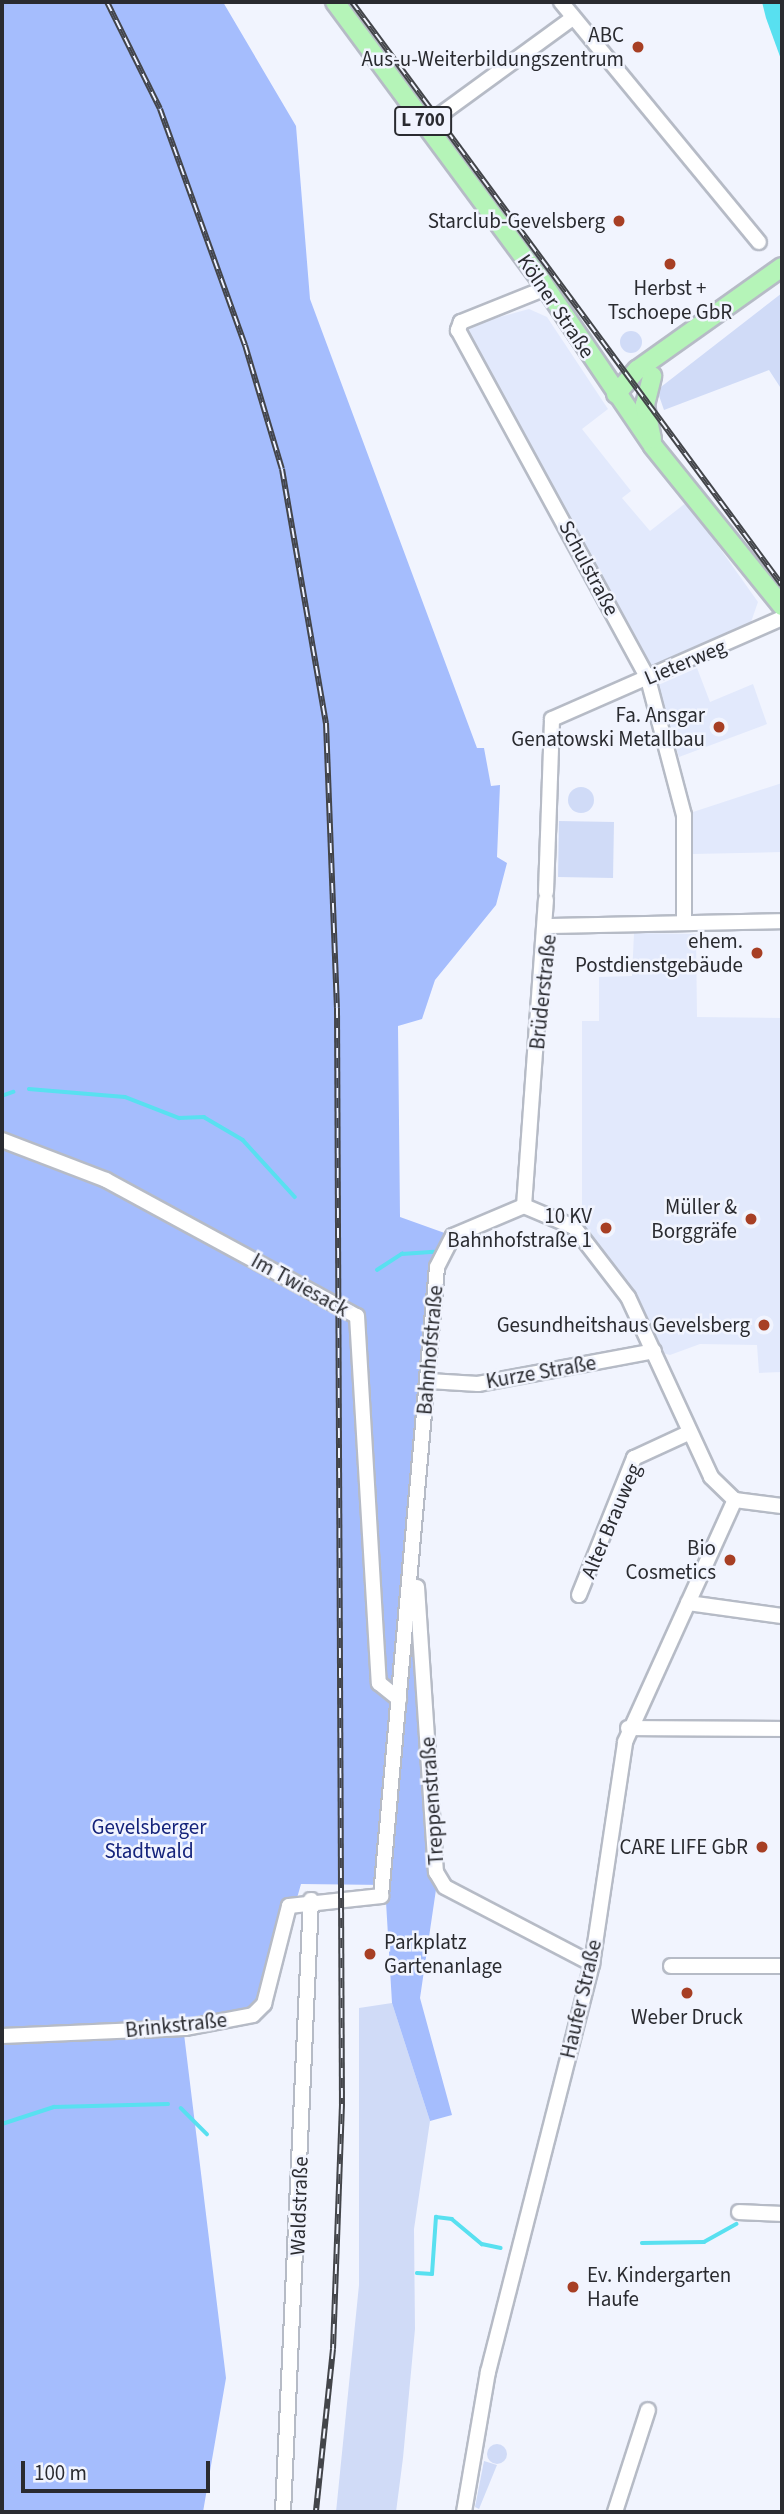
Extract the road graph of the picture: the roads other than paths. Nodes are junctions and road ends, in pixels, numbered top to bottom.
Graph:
1 (335, 2) edge
2 (561, 2) edge
3 (573, 18) junction
4 (426, 125) junction
5 (759, 242) dead end
6 (782, 267) edge
7 (546, 288) junction
8 (596, 363) junction
9 (645, 373) junction
10 (616, 394) junction
11 (653, 446) junction
12 (782, 606) edge
13 (782, 618) edge
14 (648, 679) junction
15 (782, 921) edge
16 (684, 923) junction
17 (546, 926) junction
18 (2, 1140) edge
19 (524, 1206) junction
20 (653, 1351) junction
21 (429, 1381) junction
22 (688, 1433) junction
23 (735, 1500) junction
24 (782, 1506) edge
25 (414, 1547) junction
26 (579, 1595) dead end
27 (688, 1603) junction
28 (782, 1616) edge
29 (399, 1699) junction
30 (628, 1728) junction
31 (782, 1729) edge
32 (311, 1900) junction
33 (592, 1964) junction
34 (671, 1966) dead end
35 (782, 1966) edge
36 (2, 2036) edge
37 (739, 2212) dead end
38 (782, 2214) edge
39 (648, 2410) dead end
40 (284, 2506) edge
41 (271, 2512) edge
42 (464, 2512) edge
43 (615, 2512) edge

1 - 4 main road, Kölner Straße / L 700
2 - 3 street
3 - 4 street
3 - 5 street
4 - 7 main road, Kölner Straße / L 700
6 - 9 main road
7 - 8 main road, Kölner Straße / L 700
7 - 14 street, Schulstraße
8 - 9 main road
8 - 10 main road, Kölner Straße / L 700
9 - 10 main road
9 - 11 main road, L 700
10 - 11 main road, Kölner Straße / L 700
11 - 12 main road, Kölner Straße / L 700
13 - 14 street, Lieterweg
14 - 16 street, Schulstraße
14 - 17 street, Lieterweg
15 - 16 street, Brüderstraße
16 - 17 street, Brüderstraße
17 - 19 street, Brüderstraße
18 - 29 street, Im Twiesack
19 - 20 street
19 - 21 street, Bahnhofstraße
20 - 21 street, Kurze Straße
20 - 22 street
21 - 25 street, Bahnhofstraße
22 - 23 street
22 - 26 street, Alter Brauweg
23 - 24 street
23 - 27 street, Haufer Straße
25 - 29 street, Bahnhofstraße
25 - 33 street, Treppenstraße
27 - 28 street
27 - 30 street, Haufer Straße
29 - 32 street, Bahnhofstraße
30 - 31 street
30 - 33 street, Haufer Straße
32 - 36 street, Brinkstraße
32 - 40 street, Waldstraße
33 - 42 street, Haufer Straße
34 - 35 street
37 - 38 street
39 - 43 street
40 - 41 street

